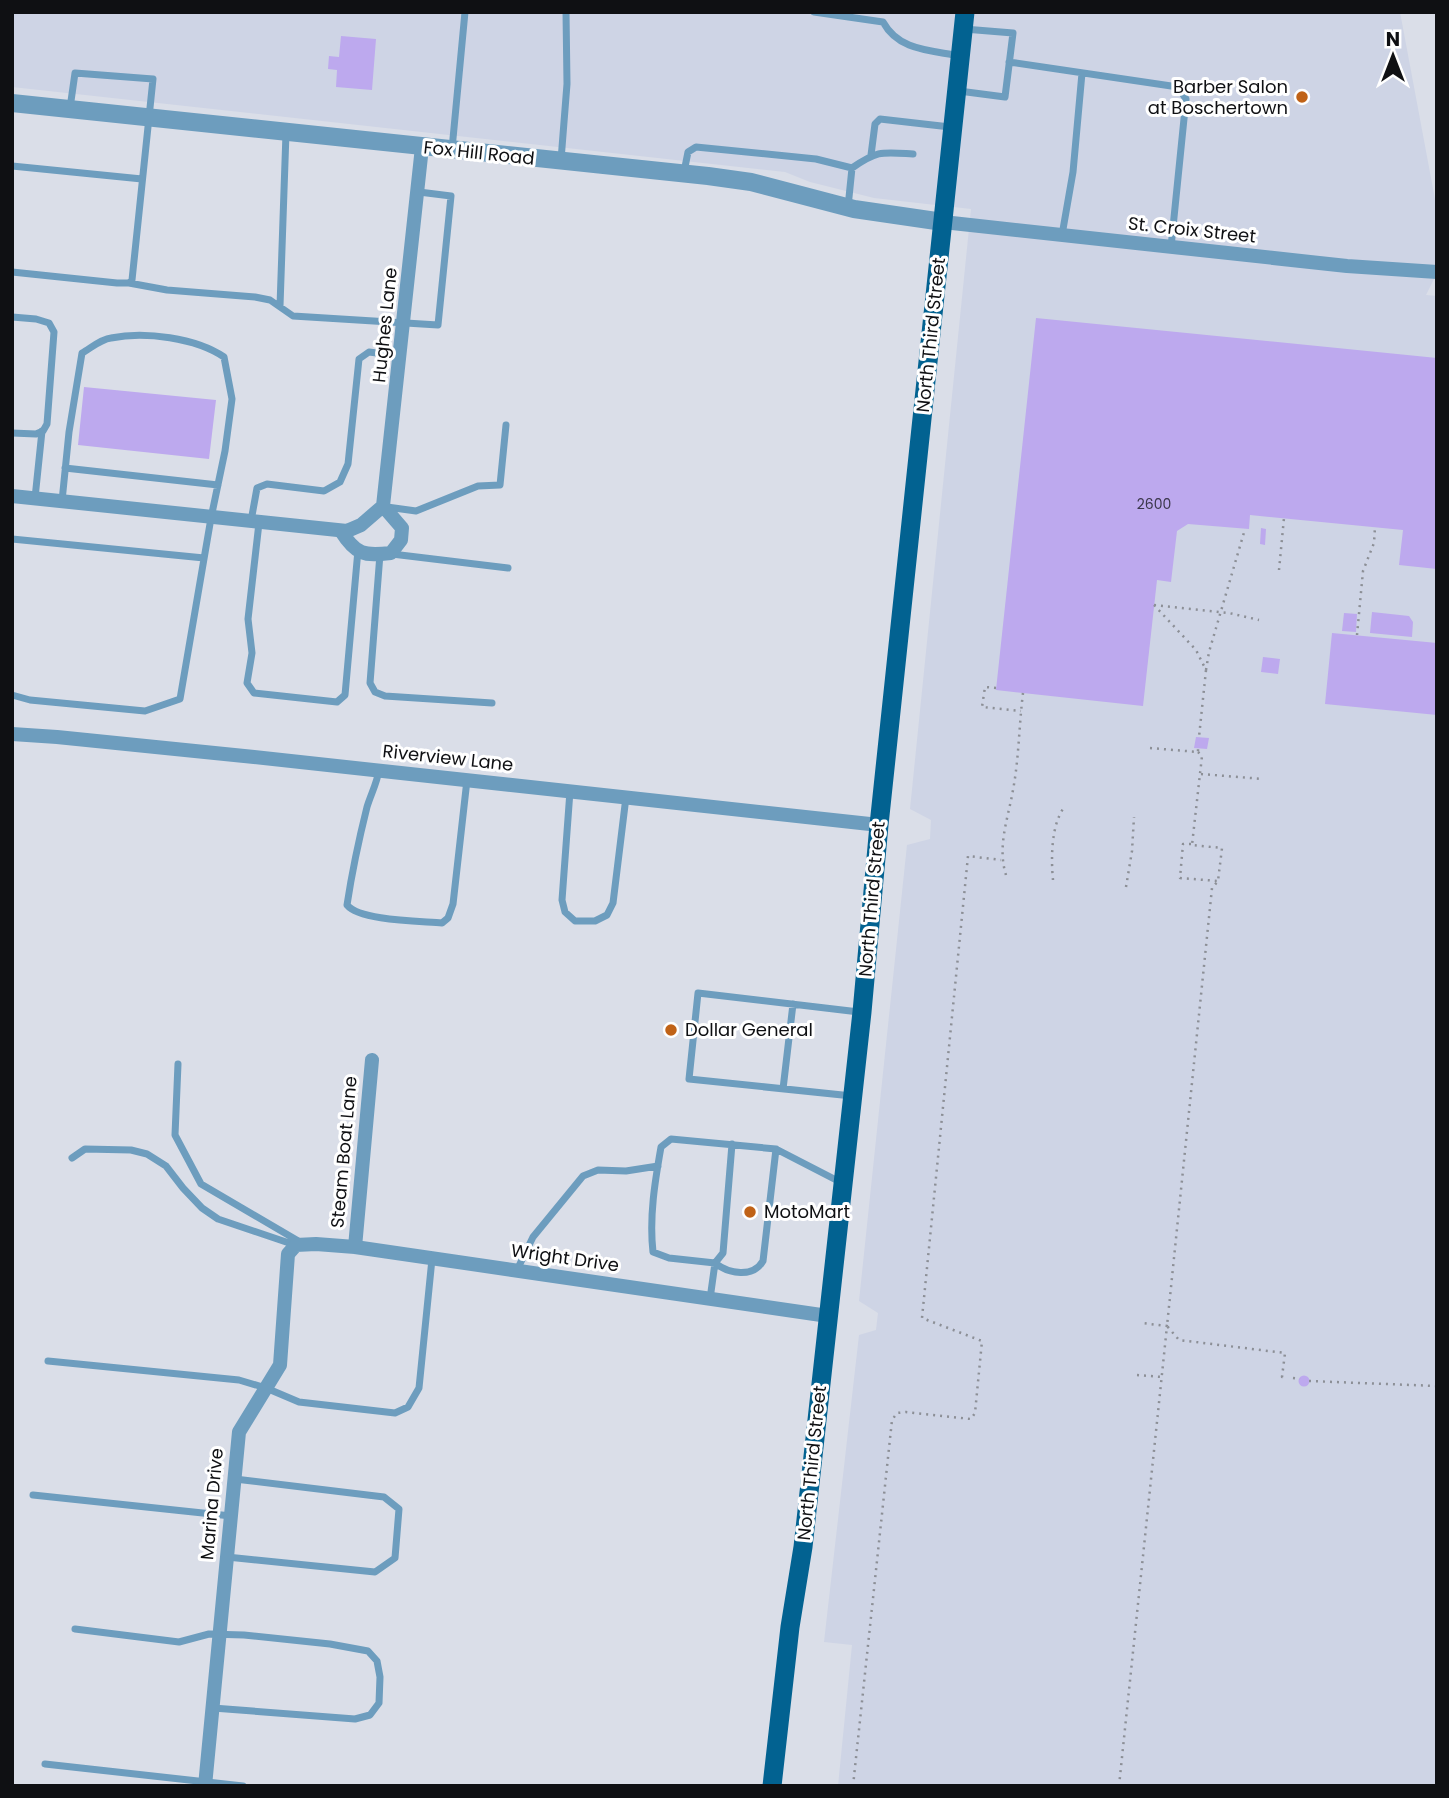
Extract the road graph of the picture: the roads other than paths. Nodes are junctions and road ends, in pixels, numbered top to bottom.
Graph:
1 (465, 12) edge
2 (566, 12) edge
3 (814, 12) edge
4 (965, 20) edge
5 (961, 56) junction
6 (1009, 62) junction
7 (1082, 73) junction
8 (957, 91) junction
9 (12, 103) edge
10 (70, 110) junction
11 (149, 118) junction
12 (953, 128) junction
13 (286, 132) junction
14 (422, 147) junction
15 (452, 150) junction
16 (913, 154) dead end
17 (871, 155) junction
18 (561, 161) junction
19 (12, 166) edge
20 (852, 168) junction
21 (684, 173) junction
22 (142, 179) junction
23 (419, 192) junction
24 (848, 208) junction
25 (943, 222) junction
26 (1062, 235) junction
27 (1171, 247) junction
28 (12, 272) edge
29 (1437, 272) edge
30 (129, 283) junction
31 (280, 306) junction
32 (12, 317) edge
33 (404, 323) junction
34 (401, 356) junction
35 (506, 425) dead end
36 (42, 431) junction
37 (12, 433) edge
38 (65, 468) junction
39 (218, 485) junction
40 (12, 496) edge
41 (35, 498) junction
42 (62, 501) junction
43 (383, 506) junction
44 (211, 518) junction
45 (255, 523) junction
46 (341, 531) junction
47 (12, 539) edge
48 (358, 550) junction
49 (380, 554) junction
50 (204, 558) junction
51 (508, 568) dead end
52 (12, 695) edge
53 (492, 703) dead end
54 (12, 734) edge
55 (379, 770) junction
56 (467, 780) junction
57 (570, 791) junction
58 (626, 797) junction
59 (879, 825) junction
60 (793, 1004) junction
61 (862, 1012) junction
62 (372, 1060) dead end
63 (178, 1064) dead end
64 (783, 1089) junction
65 (852, 1096) junction
66 (732, 1144) junction
67 (776, 1149) junction
68 (72, 1158) dead end
69 (658, 1166) junction
70 (842, 1183) junction
71 (300, 1245) junction
72 (355, 1247) junction
73 (432, 1259) junction
74 (715, 1263) junction
75 (516, 1271) junction
76 (710, 1299) junction
77 (828, 1316) junction
78 (48, 1361) dead end
79 (266, 1388) junction
80 (234, 1479) junction
81 (33, 1495) dead end
82 (231, 1516) junction
83 (227, 1557) junction
84 (75, 1629) dead end
85 (219, 1633) junction
86 (212, 1708) junction
87 (45, 1764) dead end
88 (205, 1783) edge
89 (243, 1786) edge
90 (772, 1786) edge

1 - 15 lane
2 - 18 lane
3 - 5 lane
4 - 5 main road, North Third Street
4 - 6 lane
5 - 8 main road, North Third Street
6 - 7 lane
6 - 8 lane
7 - 26 lane
7 - 27 lane
8 - 12 main road, North Third Street
9 - 10 street, Fox Hill Road
10 - 11 street, Fox Hill Road
10 - 11 lane
11 - 13 street, Fox Hill Road
11 - 22 lane
12 - 17 lane
12 - 25 main road, North Third Street
13 - 14 street, Fox Hill Road
13 - 31 lane
14 - 15 street, Fox Hill Road
14 - 23 street, Hughes Lane
15 - 18 street, Fox Hill Road
16 - 17 lane
17 - 20 lane
18 - 21 street, Fox Hill Road
19 - 22 lane
20 - 21 lane
20 - 24 lane
21 - 24 street, Fox Hill Road
22 - 30 lane
23 - 33 street, Hughes Lane
23 - 33 lane
24 - 25 street, Fox Hill Road
25 - 26 street, St. Croix Street
25 - 59 main road, North Third Street
26 - 27 street, St. Croix Street
27 - 29 street, St. Croix Street
28 - 30 lane
30 - 31 lane
31 - 33 lane
32 - 36 lane
33 - 34 street, Hughes Lane
34 - 43 street, Hughes Lane
34 - 45 lane
35 - 43 lane
36 - 37 lane
36 - 41 lane
38 - 39 lane
38 - 39 lane
38 - 42 lane
39 - 44 lane
40 - 41 street
41 - 42 street
42 - 44 street
43 - 46 street
43 - 49 street
44 - 45 street
44 - 50 lane
45 - 46 street
45 - 48 lane
46 - 48 street
47 - 50 lane
48 - 49 street
49 - 51 lane
49 - 53 lane
50 - 52 lane
54 - 55 street, Riverview Lane
55 - 56 street, Riverview Lane
55 - 56 lane
56 - 57 street, Riverview Lane
57 - 58 street, Riverview Lane
57 - 58 lane
58 - 59 street, Riverview Lane
59 - 61 main road, North Third Street
60 - 61 lane
60 - 64 lane
60 - 64 lane
61 - 65 main road, North Third Street
62 - 72 street, Steam Boat Lane
63 - 71 lane
64 - 65 lane
65 - 70 main road, North Third Street
66 - 67 lane
66 - 69 lane
66 - 74 lane
67 - 70 lane
67 - 74 lane
68 - 71 lane
69 - 74 lane
69 - 75 lane
70 - 77 main road, North Third Street
71 - 72 street, Wright Drive
71 - 79 street, Marina Drive
72 - 73 street, Wright Drive
73 - 75 street, Wright Drive
73 - 79 lane
74 - 76 lane
75 - 76 street, Wright Drive
76 - 77 street, Wright Drive
77 - 90 main road, North Third Street
78 - 79 lane
79 - 80 street, Marina Drive
80 - 82 street, Marina Drive
80 - 83 lane
81 - 82 lane
82 - 83 street, Marina Drive
83 - 85 street, Marina Drive
84 - 85 lane
85 - 86 street, Marina Drive
85 - 86 lane
86 - 88 street, Marina Drive
87 - 88 lane
88 - 89 lane

